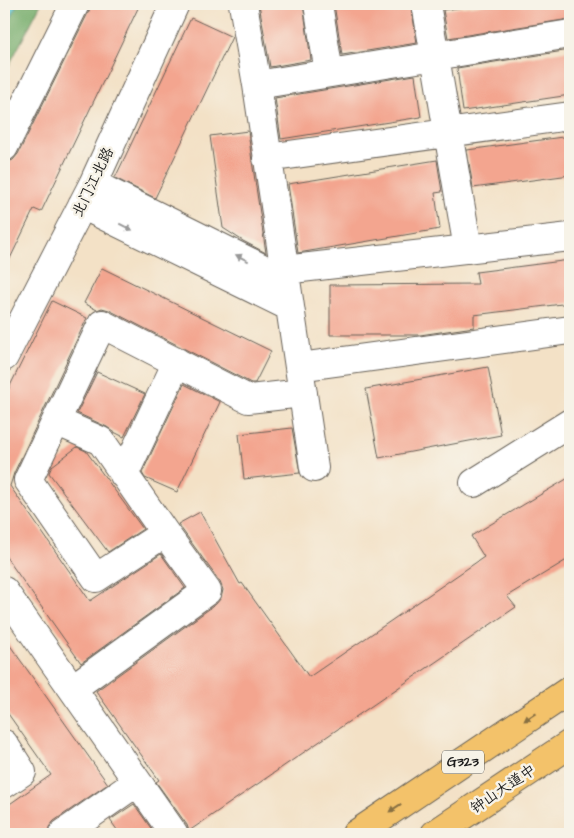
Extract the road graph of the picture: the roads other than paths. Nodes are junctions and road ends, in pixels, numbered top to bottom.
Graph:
1 (75, 4) edge
2 (175, 4) edge
3 (243, 4) edge
4 (318, 4) edge
5 (426, 4) edge
6 (570, 34) edge
7 (435, 55) junction
8 (329, 72) junction
9 (257, 85) junction
10 (570, 116) edge
11 (448, 132) junction
12 (4, 147) edge
13 (267, 158) junction
14 (88, 194) junction
15 (570, 237) edge
16 (468, 249) junction
17 (285, 275) junction
18 (290, 307) junction
19 (570, 330) edge
20 (4, 357) edge
21 (177, 362) junction
22 (301, 380) junction
23 (56, 421) junction
24 (570, 423) edge
25 (314, 468) dead end
26 (124, 474) junction
27 (474, 483) dead end
28 (166, 534) junction
29 (4, 591) edge
30 (73, 688) junction
31 (570, 690) edge
32 (4, 744) edge
33 (570, 744) edge
34 (138, 782) junction
35 (4, 784) edge
36 (63, 834) edge
37 (174, 834) edge
38 (356, 834) edge
39 (435, 834) edge

1 - 12 street
2 - 14 street, 北门江北路
3 - 9 street
4 - 8 street
5 - 7 street
6 - 7 street
7 - 8 street
7 - 11 street
8 - 9 street
9 - 13 street
10 - 11 street
11 - 13 street
11 - 16 street
13 - 17 street
17 -> 14 street
14 -> 18 street
14 - 20 street, 北门江北路
15 - 16 street
16 - 17 street
17 - 18 street
18 - 22 street
19 - 22 street
21 - 22 street
21 - 23 street
21 - 26 street
22 - 25 street
23 - 26 street
23 - 28 street
24 - 27 street
26 - 28 street
28 - 30 street
29 - 30 street
30 - 34 street
31 -> 38 highway, G323
32 - 35 street
33 - 39 highway, 钟山大道中
34 - 36 street
34 - 37 street

